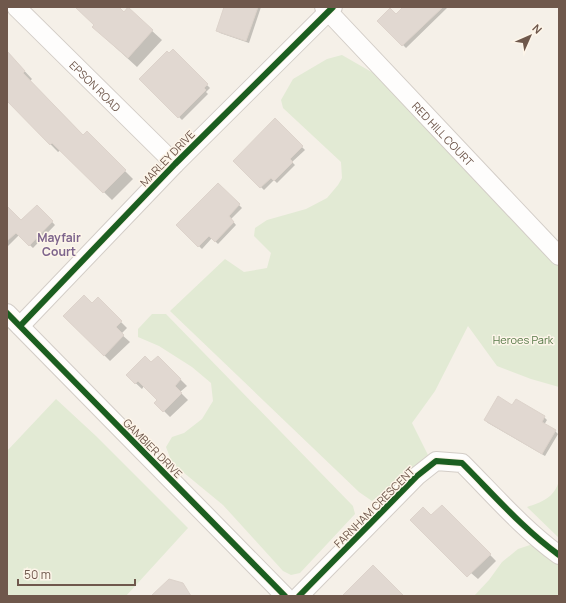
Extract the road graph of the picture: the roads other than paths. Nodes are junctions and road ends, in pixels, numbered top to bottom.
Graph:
1 (16, 7) edge
2 (328, 8) edge
3 (175, 164) junction
4 (559, 256) edge
5 (7, 313) edge
6 (20, 326) junction
7 (559, 556) edge
8 (285, 596) edge
9 (299, 596) edge

1 - 3 street, EPSON ROAD
2 - 3 street, MARLEY DRIVE
2 - 4 street, RED HILL COURT
3 - 6 street, MARLEY DRIVE
5 - 6 street, GAMBIER DRIVE
6 - 8 street, GAMBIER DRIVE
7 - 9 street, FARNHAM CRESCENT

